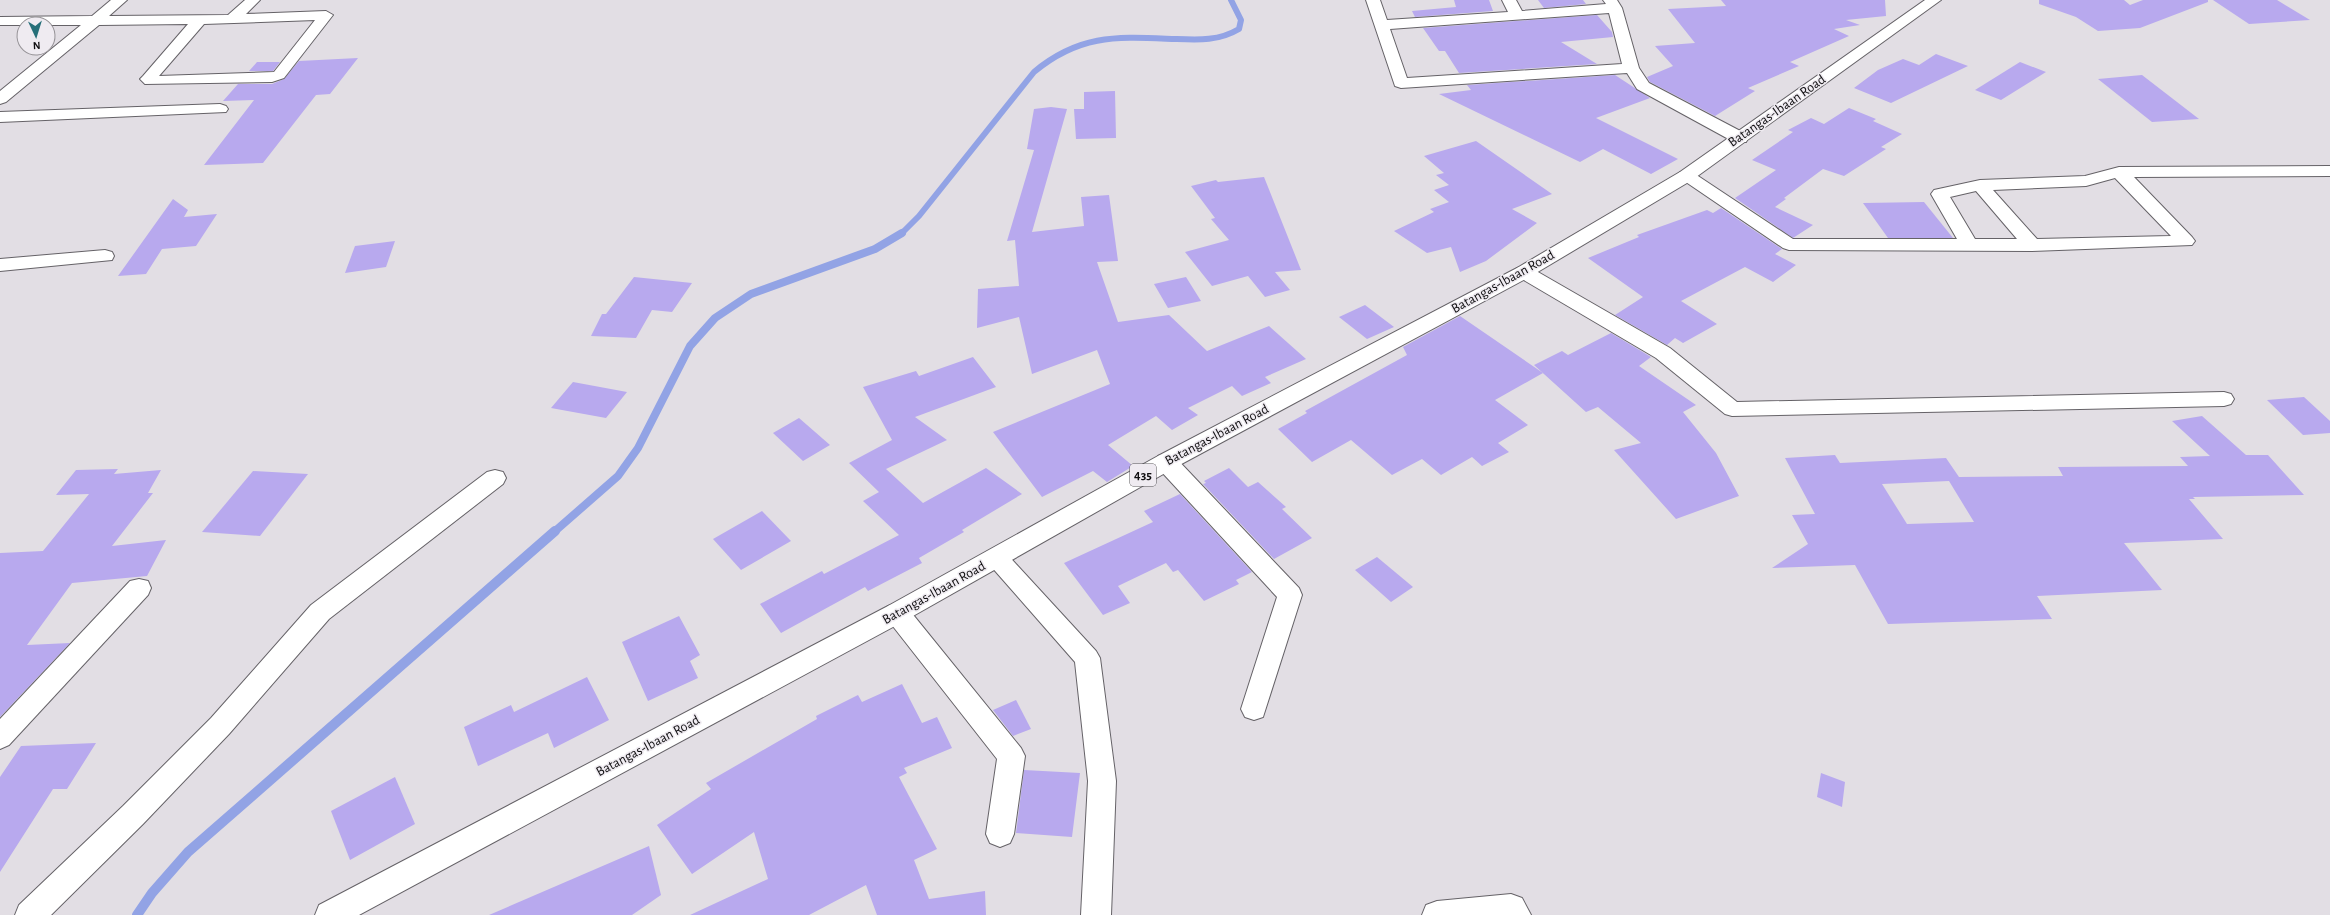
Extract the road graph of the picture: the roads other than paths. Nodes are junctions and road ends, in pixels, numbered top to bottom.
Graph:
1 (120, 0) edge
2 (252, 0) edge
3 (1373, 0) edge
4 (1509, 0) edge
5 (1934, 0) edge
6 (1612, 4) edge
7 (1517, 16) junction
8 (232, 19) junction
9 (200, 20) junction
10 (94, 21) junction
11 (0, 22) edge
12 (1381, 25) junction
13 (1631, 68) junction
14 (3, 94) edge
15 (220, 109) dead end
16 (0, 117) edge
17 (1740, 138) junction
18 (2330, 171) edge
19 (2119, 172) junction
20 (1686, 176) junction
21 (1980, 186) junction
22 (1969, 245) junction
23 (2032, 245) junction
24 (105, 256) dead end
25 (0, 265) edge
26 (1524, 272) junction
27 (2224, 399) dead end
28 (1166, 462) junction
29 (495, 478) dead end
30 (996, 558) junction
31 (139, 588) dead end
32 (897, 613) junction
33 (1254, 709) dead end
34 (0, 737) edge
35 (1000, 834) dead end
36 (30, 915) edge
37 (330, 915) edge
38 (1096, 915) edge
39 (1437, 915) edge
40 (1516, 915) edge

1 - 10 street
2 - 8 street
3 - 12 street
4 - 7 street
5 - 17 street, Batangas-Ibaan Road / 435
6 - 7 street
6 - 13 street
7 - 12 street
8 - 9 street
8 - 9 street
9 - 10 street
10 - 11 street
10 - 14 street
12 - 13 street
13 - 17 street
15 - 16 street
17 - 20 street, Batangas-Ibaan Road / 435
18 - 19 street
19 - 21 street
19 - 23 street
20 - 22 street
20 - 26 street, Batangas-Ibaan Road / 435
21 - 22 street
21 - 23 street
22 - 23 street
24 - 25 street
26 - 27 street
26 - 28 street, Batangas-Ibaan Road / 435
28 - 30 street, Batangas-Ibaan Road / 435
28 - 33 street
29 - 36 street
30 - 32 street, Batangas-Ibaan Road / 435
30 - 38 street
31 - 34 street
32 - 35 street
32 - 37 street, Batangas-Ibaan Road / 435
39 - 40 street

